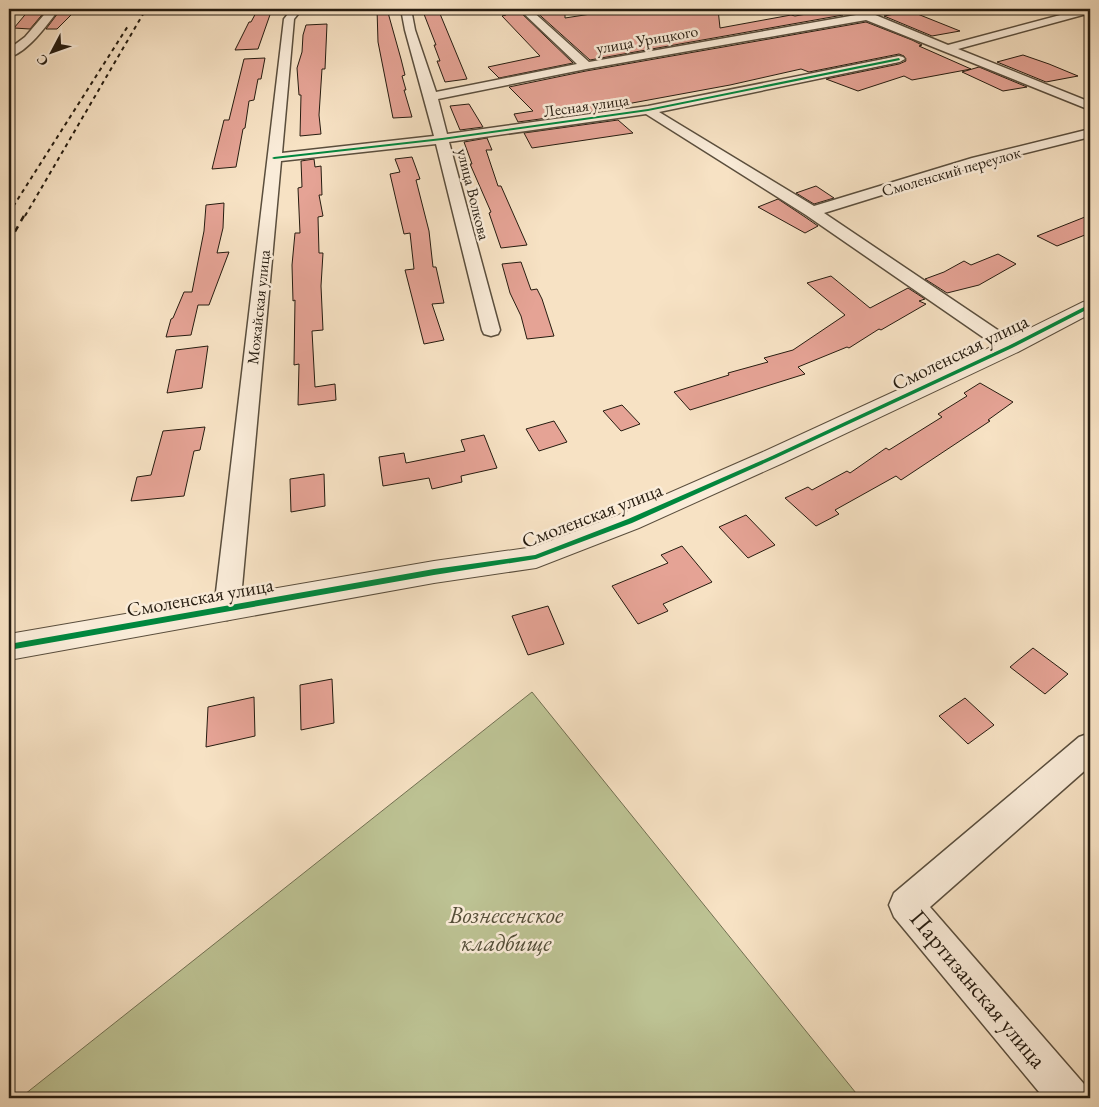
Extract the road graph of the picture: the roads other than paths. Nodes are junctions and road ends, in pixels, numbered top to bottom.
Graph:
1 (54, 9) edge
2 (297, 9) edge
3 (406, 9) edge
4 (524, 9) edge
5 (849, 9) edge
6 (1090, 10) edge
7 (869, 16) junction
8 (948, 48) junction
9 (9, 54) edge
10 (899, 59) dead end
11 (586, 66) junction
12 (1090, 90) edge
13 (1066, 96) junction
14 (431, 97) junction
15 (1090, 106) edge
16 (648, 110) junction
17 (1090, 133) edge
18 (442, 139) junction
19 (274, 158) junction
20 (812, 212) junction
21 (1090, 306) edge
22 (490, 330) dead end
23 (1010, 347) junction
24 (227, 608) junction
25 (9, 647) edge
26 (1090, 747) edge
27 (1070, 1098) edge

1 - 9 street
2 - 19 street, Можайская улица
3 - 14 street, улица Волкова
4 - 11 street
5 - 7 street
6 - 8 street
7 - 8 street
7 - 11 street, улица Урицкого
8 - 13 street
10 - 16 street, Лесная улица
11 - 14 street, улица Урицкого
12 - 13 street
13 - 15 street
14 - 18 street, улица Волкова
16 - 18 street, Лесная улица
16 - 20 street
17 - 20 street, Смоленский переулок
18 - 19 street, Лесная улица
18 - 22 street, улица Волкова
19 - 24 street, Можайская улица
20 - 23 street
21 - 23 street, Смоленская улица
23 - 24 street, Смоленская улица
24 - 25 street, Смоленская улица
26 - 27 street, Партизанская улица

